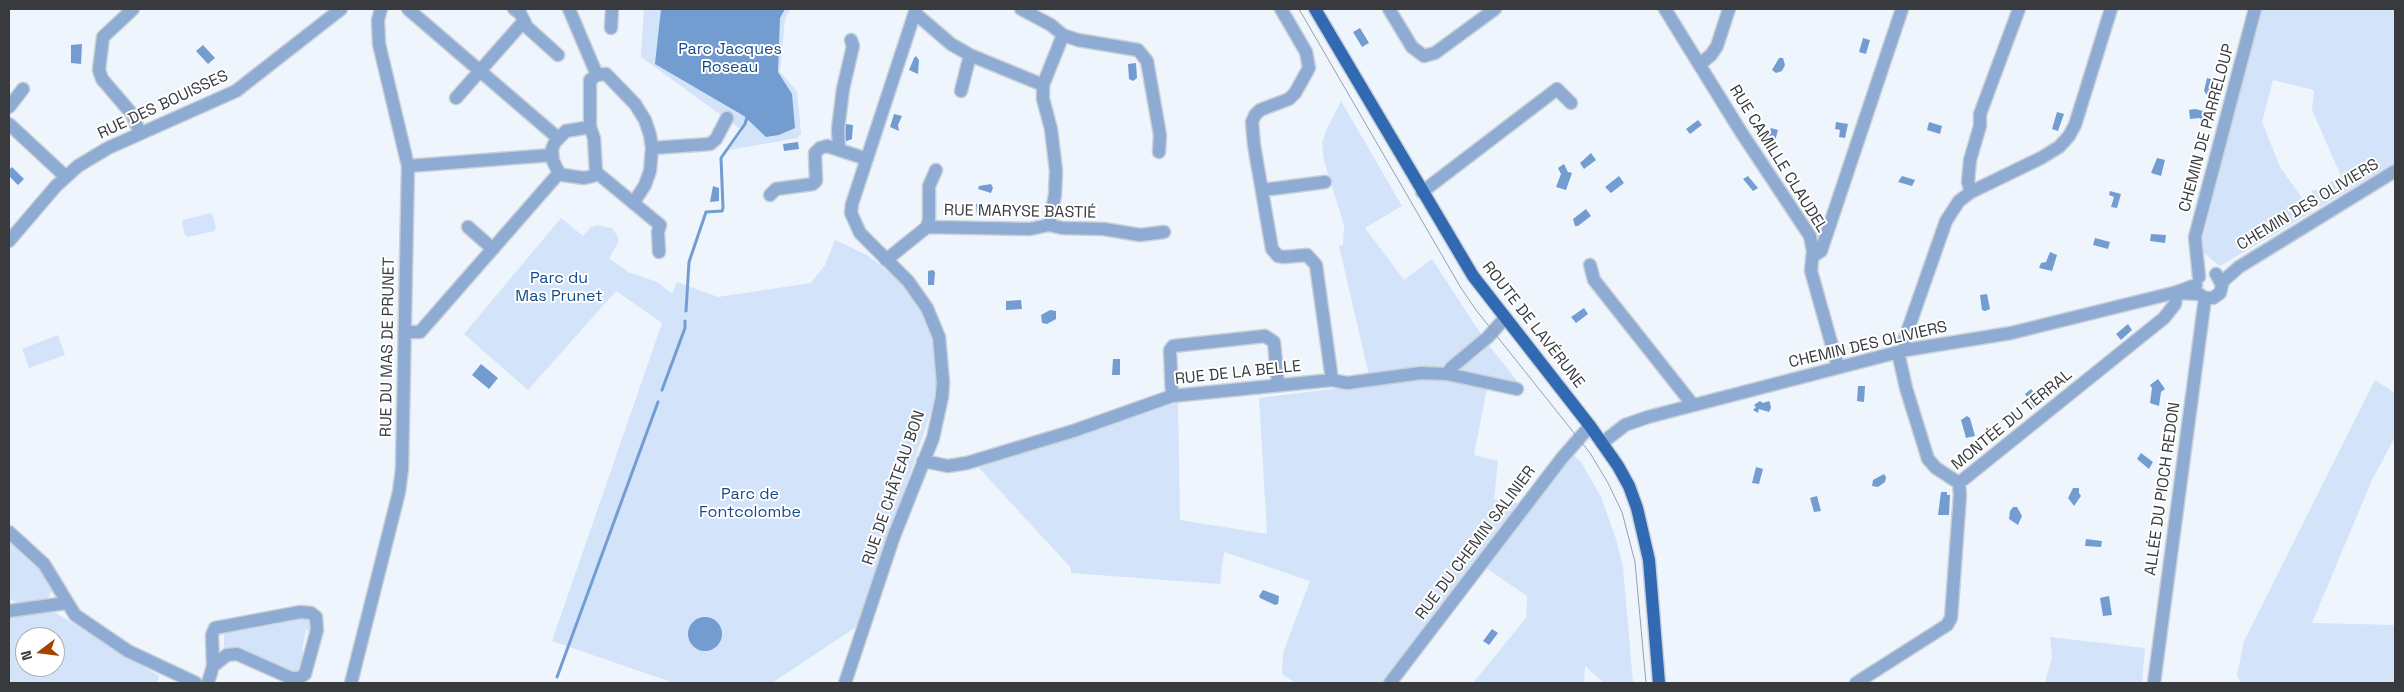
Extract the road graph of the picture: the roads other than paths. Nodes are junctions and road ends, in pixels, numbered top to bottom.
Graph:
1 (133, 9) edge
2 (381, 9) edge
3 (408, 9) edge
4 (569, 9) edge
5 (612, 9) edge
6 (1021, 9) edge
7 (1281, 9) edge
8 (1314, 9) edge
9 (1389, 9) edge
10 (1495, 9) edge
11 (1665, 9) edge
12 (1729, 9) edge
13 (1902, 9) edge
14 (2019, 9) edge
15 (2111, 9) edge
16 (2254, 9) edge
17 (332, 11) edge
18 (916, 11) edge
19 (522, 13) edge
20 (611, 28) dead end
21 (1064, 35) junction
22 (851, 40) dead end
23 (558, 54) dead end
24 (970, 55) junction
25 (1700, 64) junction
26 (479, 71) junction
27 (597, 75) junction
28 (1043, 85) junction
29 (23, 89) dead end
30 (961, 91) dead end
31 (456, 98) dead end
32 (1571, 103) dead end
33 (9, 107) edge
34 (726, 118) dead end
35 (9, 124) edge
36 (590, 127) junction
37 (140, 133) junction
38 (558, 138) junction
39 (652, 148) junction
40 (840, 149) junction
41 (1159, 152) dead end
42 (552, 155) junction
43 (867, 159) junction
44 (408, 166) junction
45 (936, 170) dead end
46 (2395, 171) edge
47 (560, 172) junction
48 (596, 172) junction
49 (66, 176) junction
50 (1325, 182) dead end
51 (1263, 190) junction
52 (1422, 192) junction
53 (1971, 192) junction
54 (770, 195) dead end
55 (634, 202) junction
56 (1049, 226) junction
57 (468, 227) dead end
58 (927, 227) junction
59 (1164, 232) dead end
60 (9, 241) edge
61 (493, 249) junction
62 (659, 252) dead end
63 (1812, 257) junction
64 (886, 260) junction
65 (1590, 265) dead end
66 (2207, 283) junction
67 (2177, 292) junction
68 (1504, 318) junction
69 (405, 332) junction
70 (1902, 351) junction
71 (1838, 367) junction
72 (1447, 374) junction
73 (1332, 380) junction
74 (1278, 385) junction
75 (1517, 389) dead end
76 (1172, 396) junction
77 (1693, 405) junction
78 (1590, 426) junction
79 (1602, 443) junction
80 (923, 460) junction
81 (1959, 483) junction
82 (9, 532) edge
83 (66, 603) junction
84 (9, 611) edge
85 (213, 666) junction
86 (196, 683) edge
87 (208, 683) edge
88 (351, 683) edge
89 (845, 683) edge
90 (1390, 683) edge
91 (1659, 683) edge
92 (1856, 683) edge
93 (2154, 683) edge

1 - 37 street
2 - 44 street, RUE DU MAS DE PRUNET
3 - 26 street
4 - 27 street
5 - 20 street
6 - 21 street
7 - 51 street
8 - 52 main road, ROUTE DE LAVÉRUNE
9 - 10 street
11 - 25 street, RUE CAMILLE CLAUDEL
12 - 25 street
13 - 63 street
14 - 53 street
15 - 53 street
16 - 66 street, CHEMIN DE PARRELOUP
17 - 37 street, RUE DES BOUISSES
18 - 24 street
18 - 43 street, RUE DE CHÂTEAU BON
19 - 23 street
19 - 26 street
21 - 28 street
21 - 41 street
22 - 40 street
24 - 28 street
24 - 30 street
25 - 63 street, RUE CAMILLE CLAUDEL
26 - 31 street
26 - 38 street
27 - 36 street
27 - 39 street
28 - 56 street
29 - 33 street
32 - 52 street
34 - 39 street
35 - 49 street
36 - 38 street
36 - 48 street
37 - 49 street, RUE DES BOUISSES
38 - 42 street
39 - 55 street
40 - 43 street
40 - 54 street
42 - 44 street
42 - 47 street
43 - 64 street, RUE DE CHÂTEAU BON
44 - 69 street, RUE DU MAS DE PRUNET
45 - 58 street
46 - 66 street, CHEMIN DES OLIVIERS
47 - 48 street
47 - 61 street
48 - 55 street
49 - 60 street, RUE DES BOUISSES
50 - 51 street
51 - 73 street
52 - 68 main road, ROUTE DE LAVÉRUNE
53 - 70 street
55 - 62 street
56 - 58 street, RUE MARYSE BASTIÉ
56 - 59 street, RUE MARYSE BASTIÉ
57 - 61 street
58 - 64 street, RUE MARYSE BASTIÉ
61 - 69 street
63 - 71 street, RUE CAMILLE CLAUDEL
64 - 80 street, RUE DE CHÂTEAU BON
65 - 77 street
66 - 67 street, CHEMIN DES OLIVIERS
66 - 93 street, ALLÉE DU PIOCH REDON
67 - 70 street, CHEMIN DES OLIVIERS
67 - 81 street, MONTÉE DU TERRAL
68 - 72 street
68 - 78 main road, ROUTE DE LAVÉRUNE
69 - 88 street, RUE DU MAS DE PRUNET
70 - 71 street, CHEMIN DES OLIVIERS
70 - 81 street
71 - 77 street, CHEMIN DES OLIVIERS
72 - 73 street, RUE DE LA BELLE
72 - 75 street, RUE DE LA BELLE
73 - 74 street, RUE DE LA BELLE
74 - 76 street, RUE DE LA BELLE
74 - 76 street
76 - 80 street, RUE DE LA BELLE
77 - 79 street, CHEMIN DES OLIVIERS
78 - 79 main road, ROUTE DE LAVÉRUNE
78 - 90 street, RUE DU CHEMIN SALINIER
79 - 91 main road, ROUTE DE LAVÉRUNE
80 - 89 street, RUE DE CHÂTEAU BON
81 - 92 street, MONTÉE DU TERRAL
82 - 83 street
83 - 84 street
83 - 86 street
85 - 85 street
85 - 87 street

